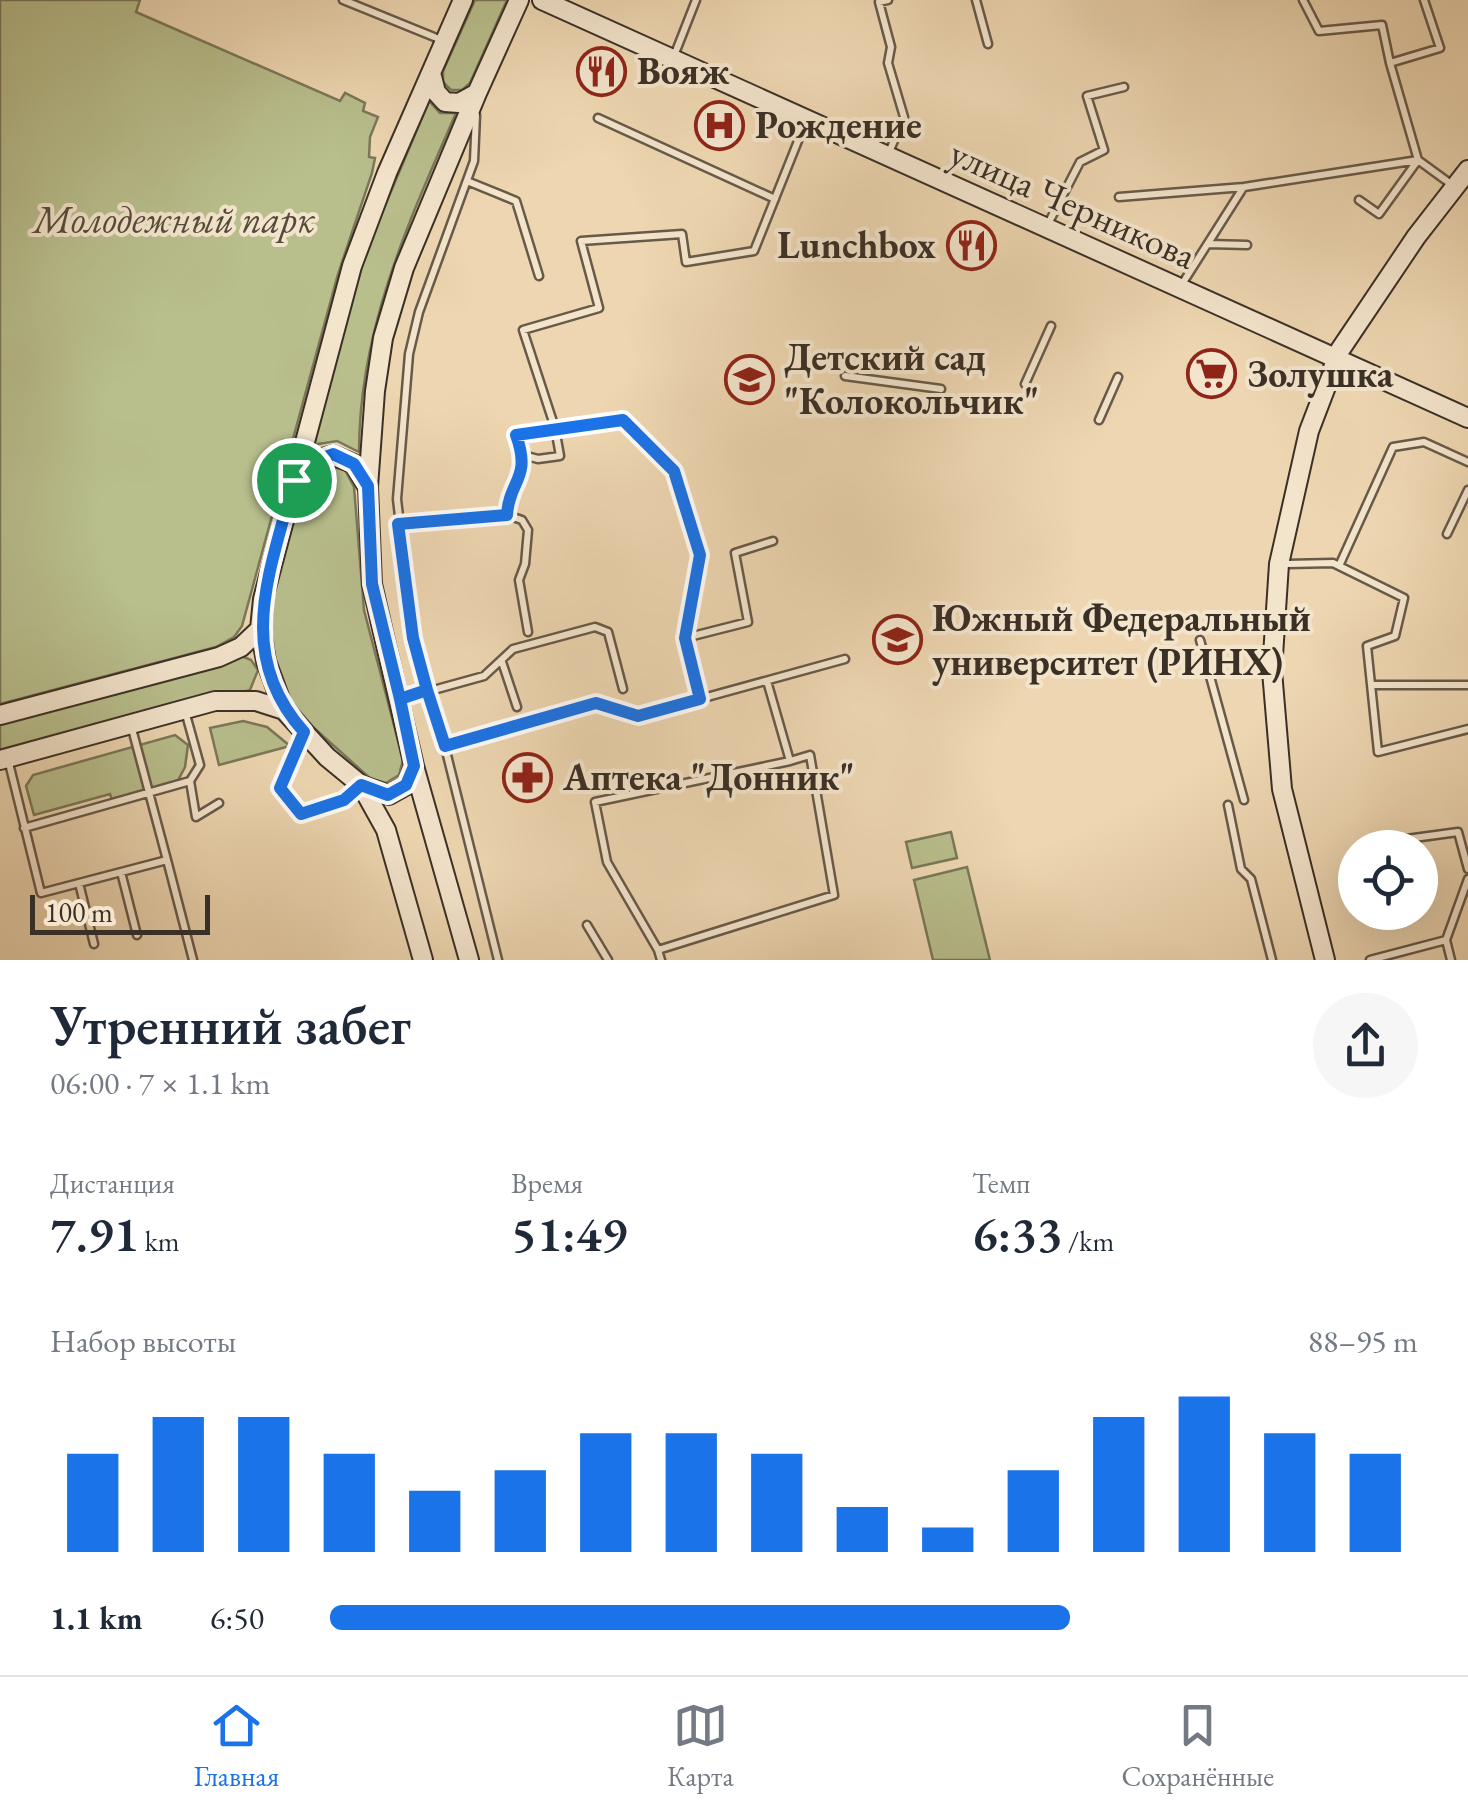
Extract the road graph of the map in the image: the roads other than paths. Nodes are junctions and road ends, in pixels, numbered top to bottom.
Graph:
1 (343, 0) edge
2 (463, 0) edge
3 (520, 0) edge
4 (542, 0) edge
5 (560, 0) edge
6 (696, 0) edge
7 (888, 0) edge
8 (976, 0) edge
9 (1302, 0) edge
10 (1424, 0) edge
11 (445, 41) junction
12 (988, 44) dead end
13 (676, 51) junction
14 (1390, 63) junction
15 (431, 73) junction
16 (1124, 87) dead end
17 (477, 93) junction
18 (598, 118) dead end
19 (807, 120) junction
20 (890, 150) junction
21 (1418, 160) junction
22 (1468, 170) edge
23 (467, 182) junction
24 (1244, 187) junction
25 (1462, 187) edge
26 (1119, 197) dead end
27 (775, 200) junction
28 (1359, 200) dead end
29 (1049, 222) junction
30 (1208, 244) junction
31 (1247, 245) dead end
32 (538, 276) dead end
33 (1184, 281) junction
34 (1050, 326) dead end
35 (1344, 356) junction
36 (845, 376) dead end
37 (1118, 377) dead end
38 (1025, 384) dead end
39 (942, 389) dead end
40 (1468, 414) edge
41 (1098, 420) dead end
42 (555, 428) junction
43 (523, 455) junction
44 (1468, 462) edge
45 (294, 480) junction
46 (368, 486) junction
47 (1468, 490) edge
48 (507, 515) junction
49 (398, 524) junction
50 (1447, 534) dead end
51 (773, 541) dead end
52 (1287, 564) junction
53 (1339, 566) junction
54 (260, 629) junction
55 (528, 632) dead end
56 (685, 638) junction
57 (1200, 640) dead end
58 (845, 659) dead end
59 (502, 662) junction
60 (767, 681) junction
61 (1371, 685) junction
62 (1468, 685) edge
63 (623, 689) dead end
64 (427, 690) junction
65 (400, 699) junction
66 (700, 699) junction
67 (517, 707) dead end
68 (184, 710) junction
69 (284, 710) junction
70 (0, 715) edge
71 (131, 724) junction
72 (1468, 729) edge
73 (304, 732) junction
74 (445, 746) junction
75 (4, 759) edge
76 (790, 761) junction
77 (414, 766) junction
78 (190, 780) junction
79 (361, 785) junction
80 (149, 792) junction
81 (1244, 800) dead end
82 (218, 803) dead end
83 (1228, 805) dead end
84 (24, 828) junction
85 (1438, 835) edge
86 (166, 860) junction
87 (1468, 868) edge
88 (121, 872) junction
89 (1468, 879) edge
90 (79, 883) junction
91 (586, 925) dead end
92 (136, 935) dead end
93 (1446, 940) junction
94 (94, 944) dead end
95 (658, 950) junction
96 (193, 960) edge
97 (423, 960) edge
98 (470, 960) edge
99 (498, 960) edge
100 (608, 960) edge
101 (661, 960) edge
102 (1272, 960) edge
103 (1325, 960) edge
104 (1334, 960) edge
105 (1370, 960) edge
106 (1451, 960) edge

1 - 11 lane
2 - 11 street
3 - 17 street
4 - 19 street, улица Черникова
5 - 13 street
6 - 13 lane
7 - 20 lane
8 - 12 lane
9 - 14 lane
10 - 14 lane
11 - 15 street
13 - 20 street, улица Черникова
14 - 21 lane
15 - 17 street
15 - 45 street
16 - 29 lane
17 - 23 lane
17 - 46 street
18 - 27 lane
19 - 27 lane
19 - 35 street, улица Черникова
20 - 29 street, улица Черникова
21 - 24 lane
21 - 25 lane
21 - 28 lane
22 - 25 street
23 - 32 lane
23 - 49 lane
24 - 26 lane
24 - 30 lane
25 - 35 street
27 - 42 lane
29 - 33 street, улица Черникова
30 - 31 lane
30 - 33 lane
33 - 35 street, улица Черникова
34 - 38 lane
35 - 40 street, улица Черникова
35 - 52 street
35 - 103 street
36 - 39 lane
37 - 41 lane
42 - 43 lane
42 - 43 lane
42 - 56 lane
43 - 48 lane
44 - 53 lane
45 - 46 street
45 - 54 street
46 - 65 street
47 - 50 lane
48 - 49 lane
48 - 55 lane
49 - 64 lane
51 - 56 lane
52 - 53 lane
52 - 104 street
53 - 61 lane
54 - 69 street
54 - 70 street
56 - 66 lane
57 - 81 lane
58 - 60 lane
59 - 63 lane
59 - 64 lane
59 - 67 lane
60 - 66 lane
60 - 76 lane
61 - 62 lane
61 - 72 lane
64 - 65 lane
64 - 74 lane
65 - 77 street
66 - 74 lane
68 - 69 street
68 - 71 street
68 - 78 lane
69 - 73 street
71 - 75 street
71 - 80 lane
73 - 79 street
73 - 79 lane
74 - 99 lane
75 - 84 lane
76 - 95 lane
76 - 95 lane
77 - 79 street
77 - 98 street
78 - 80 lane
78 - 82 lane
79 - 97 street
80 - 84 lane
80 - 86 lane
83 - 102 lane
84 - 90 lane
85 - 87 lane
86 - 88 lane
86 - 96 lane
88 - 90 lane
88 - 92 lane
89 - 93 lane
90 - 94 lane
91 - 100 lane
93 - 105 lane
93 - 106 lane
95 - 101 lane

